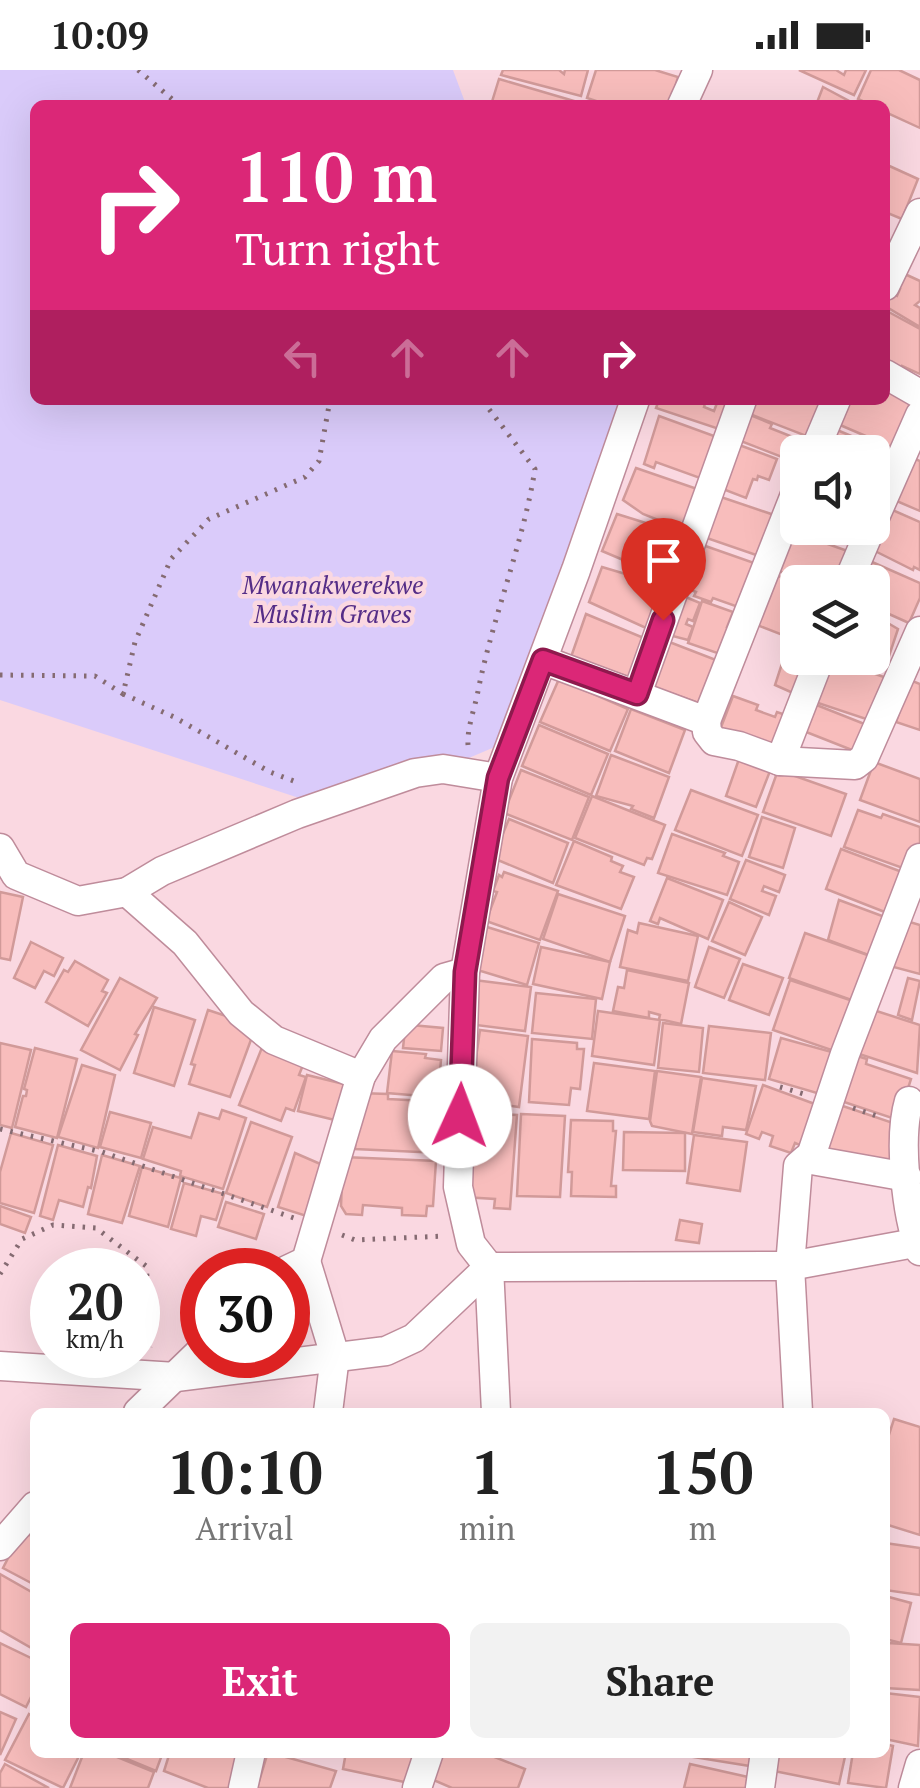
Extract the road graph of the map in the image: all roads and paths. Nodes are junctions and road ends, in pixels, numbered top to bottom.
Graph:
1 (138, 70) edge
2 (698, 70) edge
3 (173, 100) edge
4 (684, 100) edge
5 (920, 213) edge
6 (890, 276) edge
7 (890, 377) edge
8 (920, 394) edge
9 (329, 405) edge
10 (486, 405) edge
11 (634, 405) edge
12 (740, 405) edge
13 (834, 405) edge
14 (920, 415) edge
15 (821, 435) edge
16 (890, 484) edge
17 (780, 533) edge
18 (920, 631) edge
19 (543, 660) junction
20 (0, 675) edge
21 (813, 675) edge
22 (123, 694) junction
23 (637, 694) junction
24 (706, 721) junction
25 (780, 761) junction
26 (484, 775) junction
27 (337, 799) junction
28 (0, 848) edge
29 (920, 858) edge
30 (127, 892) junction
31 (465, 972) junction
32 (361, 1076) junction
33 (909, 1100) dead end
34 (0, 1129) edge
35 (810, 1160) junction
36 (176, 1174) dead end
37 (908, 1177) junction
38 (919, 1245) edge
39 (122, 1248) edge
40 (302, 1248) edge
41 (790, 1266) junction
42 (489, 1268) junction
43 (0, 1274) edge
44 (310, 1298) edge
45 (335, 1356) junction
46 (0, 1366) edge
47 (30, 1368) edge
48 (180, 1373) edge
49 (160, 1376) edge
50 (176, 1377) junction
51 (142, 1408) edge
52 (328, 1408) edge
53 (496, 1408) edge
54 (798, 1408) edge
55 (30, 1512) edge
56 (0, 1546) edge
57 (250, 1758) edge
58 (427, 1758) edge
59 (765, 1758) edge
60 (920, 1764) edge
61 (242, 1788) edge
62 (417, 1788) edge
63 (760, 1788) edge
64 (913, 1788) edge

1 - 3 path
2 - 4 street
5 - 6 street
7 - 8 street
9 - 22 path
10 - 26 path
11 - 19 street
12 - 23 street
13 - 15 street
14 - 16 street
17 - 24 street
18 - 25 street
19 - 23 street
19 - 26 street
20 - 22 path
21 - 25 street
22 - 27 path
23 - 24 street
24 - 25 street
26 - 27 street
26 - 31 street
27 - 30 street
28 - 30 street
29 - 35 street
30 - 32 street
31 - 32 street
31 - 42 street
32 - 40 street
33 - 37 street
34 - 36 path
35 - 37 street
35 - 41 street
37 - 38 street
38 - 41 street
39 - 43 path
41 - 42 street
41 - 54 street
42 - 45 street
42 - 53 street
44 - 45 street
45 - 50 street
45 - 52 street
46 - 47 street
48 - 50 street
49 - 50 street
50 - 51 street
55 - 56 street
57 - 61 street
58 - 62 street
59 - 63 street
60 - 64 street

